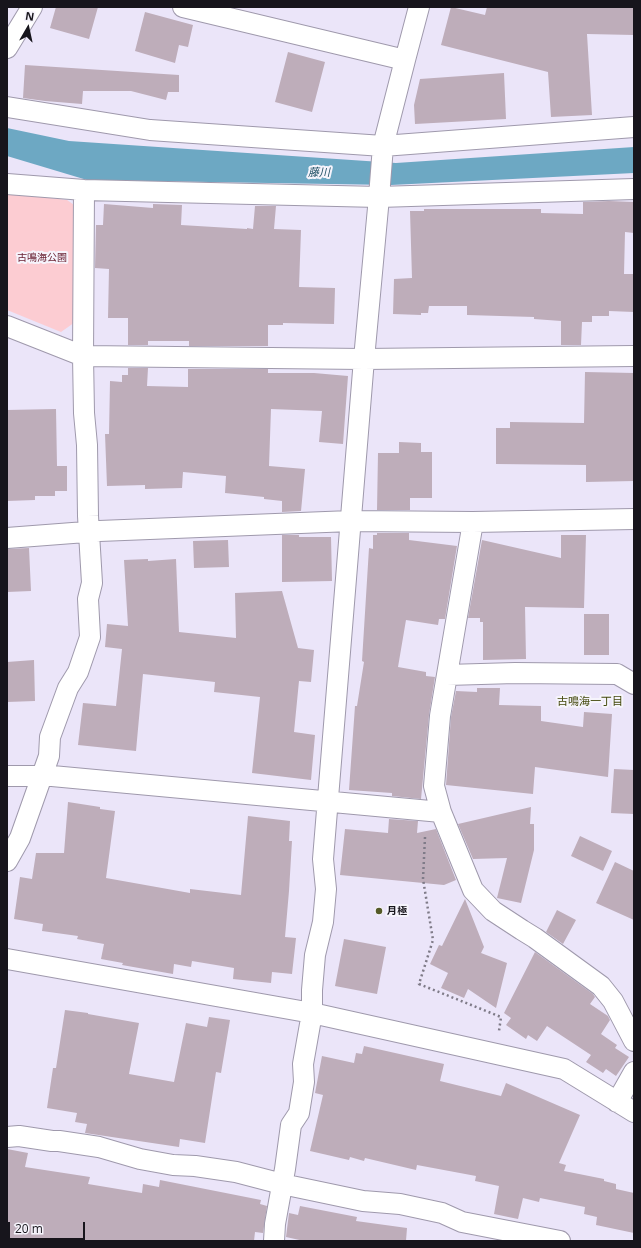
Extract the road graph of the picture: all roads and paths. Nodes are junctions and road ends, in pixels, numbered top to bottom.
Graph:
1 (32, 7) edge
2 (184, 7) edge
3 (419, 7) edge
4 (7, 48) edge
5 (405, 60) junction
6 (7, 107) edge
7 (634, 127) edge
8 (382, 150) junction
9 (7, 184) edge
10 (634, 189) edge
11 (84, 190) junction
12 (379, 193) junction
13 (7, 326) edge
14 (84, 356) junction
15 (634, 356) edge
16 (364, 359) junction
17 (634, 519) edge
18 (351, 521) junction
19 (473, 522) junction
20 (89, 531) junction
21 (7, 538) edge
22 (447, 675) junction
23 (634, 684) edge
24 (7, 776) edge
25 (42, 776) junction
26 (328, 802) junction
27 (434, 812) junction
28 (7, 861) edge
29 (7, 958) edge
30 (312, 1013) junction
31 (634, 1041) edge
32 (496, 1053) junction
33 (634, 1072) edge
34 (617, 1102) junction
35 (634, 1112) edge
36 (7, 1137) edge
37 (282, 1184) junction
38 (518, 1237) edge
39 (274, 1241) edge
40 (560, 1241) edge

1 - 4 street
2 - 5 street
3 - 5 street
5 - 8 street
6 - 8 street
7 - 8 street
8 - 12 street
9 - 11 street
10 - 12 street
11 - 12 street
11 - 14 street
12 - 16 street
13 - 14 street
14 - 16 street
14 - 20 street
15 - 16 street
16 - 18 street
17 - 19 street
18 - 19 street
18 - 20 street
18 - 26 street
19 - 22 street
20 - 21 street
20 - 25 street
22 - 23 street
22 - 27 street
24 - 25 street
25 - 26 street
25 - 28 street
26 - 27 street
26 - 30 street
27 - 31 street
27 - 32 path
29 - 30 street
30 - 32 street
30 - 37 street
32 - 34 street
33 - 34 street
34 - 35 street
36 - 37 street
37 - 38 street
37 - 39 street
38 - 40 street

